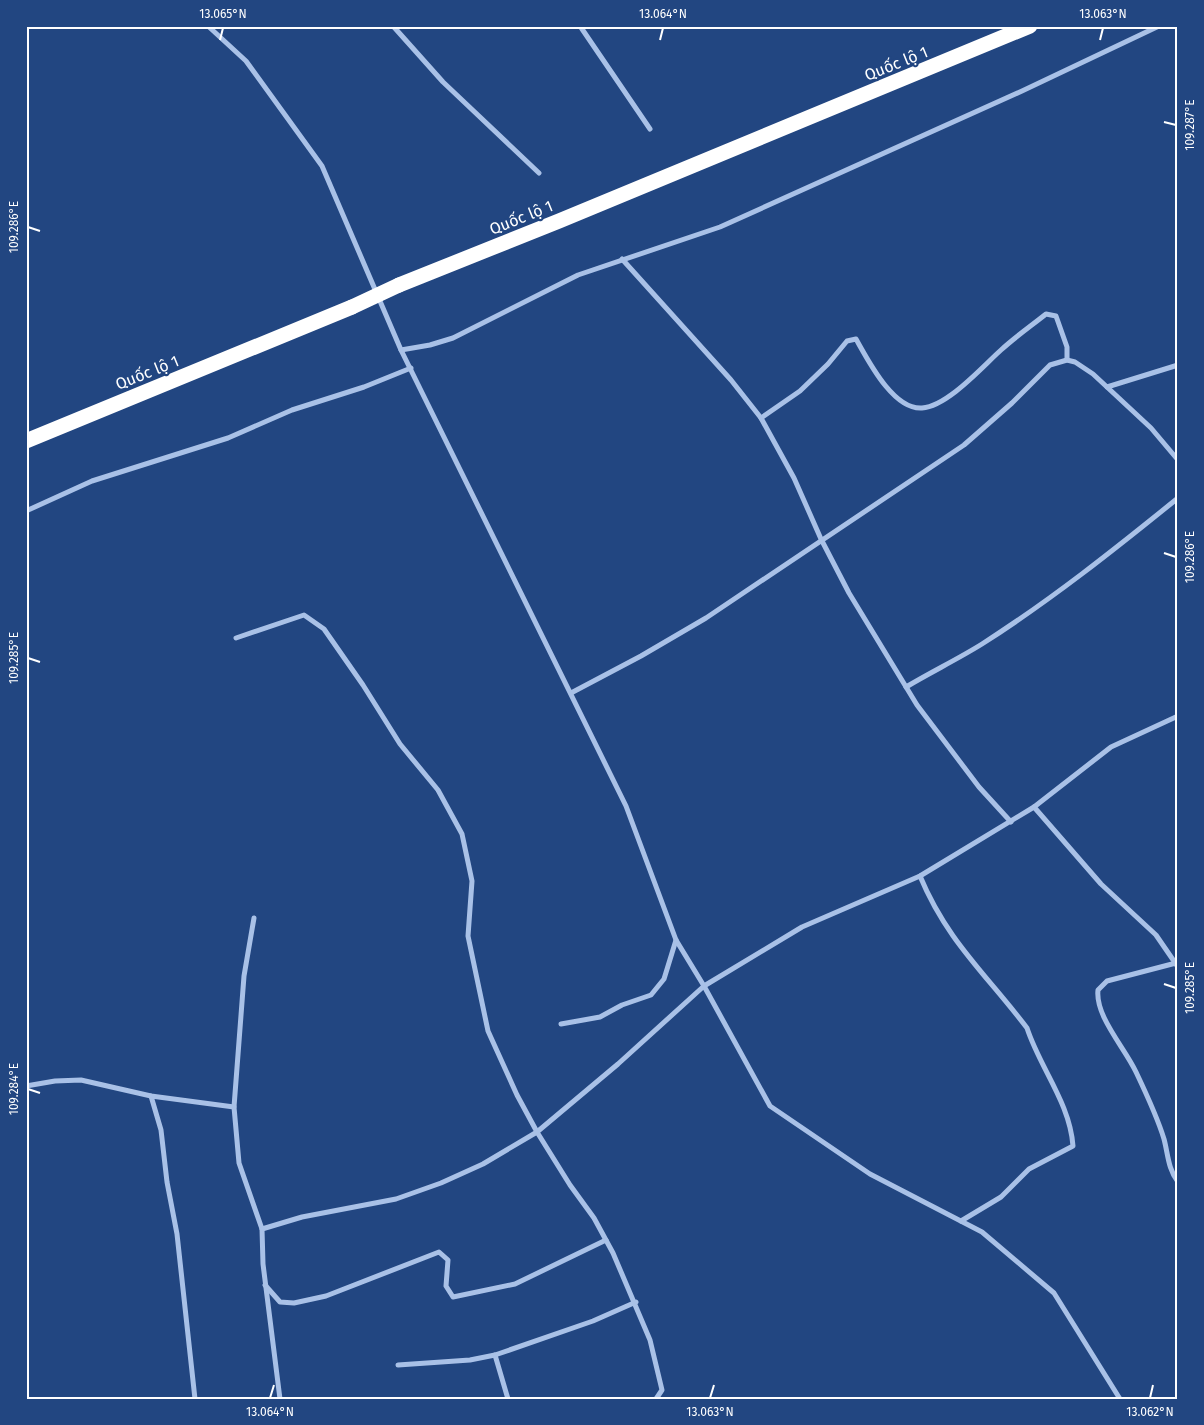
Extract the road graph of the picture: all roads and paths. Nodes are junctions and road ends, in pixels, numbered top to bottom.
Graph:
1 (208, 26) edge
2 (392, 26) edge
3 (580, 26) edge
4 (1030, 26) edge
5 (1159, 26) edge
6 (650, 129) dead end
7 (539, 173) dead end
8 (622, 259) junction
9 (401, 350) junction
10 (1067, 360) junction
11 (1178, 365) edge
12 (411, 368) junction
13 (1107, 387) junction
14 (761, 418) junction
15 (26, 441) edge
16 (1178, 460) edge
17 (1178, 498) edge
18 (26, 511) edge
19 (821, 539) junction
20 (236, 638) dead end
21 (906, 687) junction
22 (570, 693) junction
23 (1178, 716) edge
24 (1034, 807) junction
25 (1011, 822) junction
26 (920, 876) junction
27 (254, 918) dead end
28 (676, 940) junction
29 (1177, 965) edge
30 (704, 986) junction
31 (561, 1024) dead end
32 (26, 1086) edge
33 (151, 1096) junction
34 (234, 1107) junction
35 (537, 1132) junction
36 (1178, 1182) edge
37 (961, 1221) junction
38 (262, 1229) junction
39 (606, 1240) junction
40 (265, 1285) junction
41 (636, 1302) junction
42 (495, 1355) junction
43 (398, 1365) dead end
44 (194, 1399) edge
45 (280, 1399) edge
46 (508, 1399) edge
47 (656, 1399) edge
48 (1120, 1399) edge

1 - 9 street
2 - 7 street
3 - 6 street
4 - 15 highway, Quốc lộ 1, bridge
5 - 8 street
8 - 9 street
8 - 14 street
9 - 12 street
10 - 13 street
10 - 14 street
10 - 19 street
11 - 13 street
12 - 18 street
12 - 22 street
13 - 16 street
14 - 19 street
17 - 21 street
19 - 21 street
19 - 22 street
20 - 35 street
21 - 25 street
22 - 28 street
23 - 24 street
24 - 25 street
24 - 29 street
25 - 26 street
26 - 30 street
26 - 37 street
27 - 34 street
28 - 30 street
28 - 31 street
29 - 36 street
30 - 35 street
30 - 37 street
32 - 33 street
33 - 34 street
33 - 44 street
34 - 38 street
35 - 38 street
35 - 39 street
37 - 48 street
38 - 40 street
39 - 40 street
39 - 41 street
40 - 45 street
41 - 42 street
41 - 47 street
42 - 43 street
42 - 46 street

